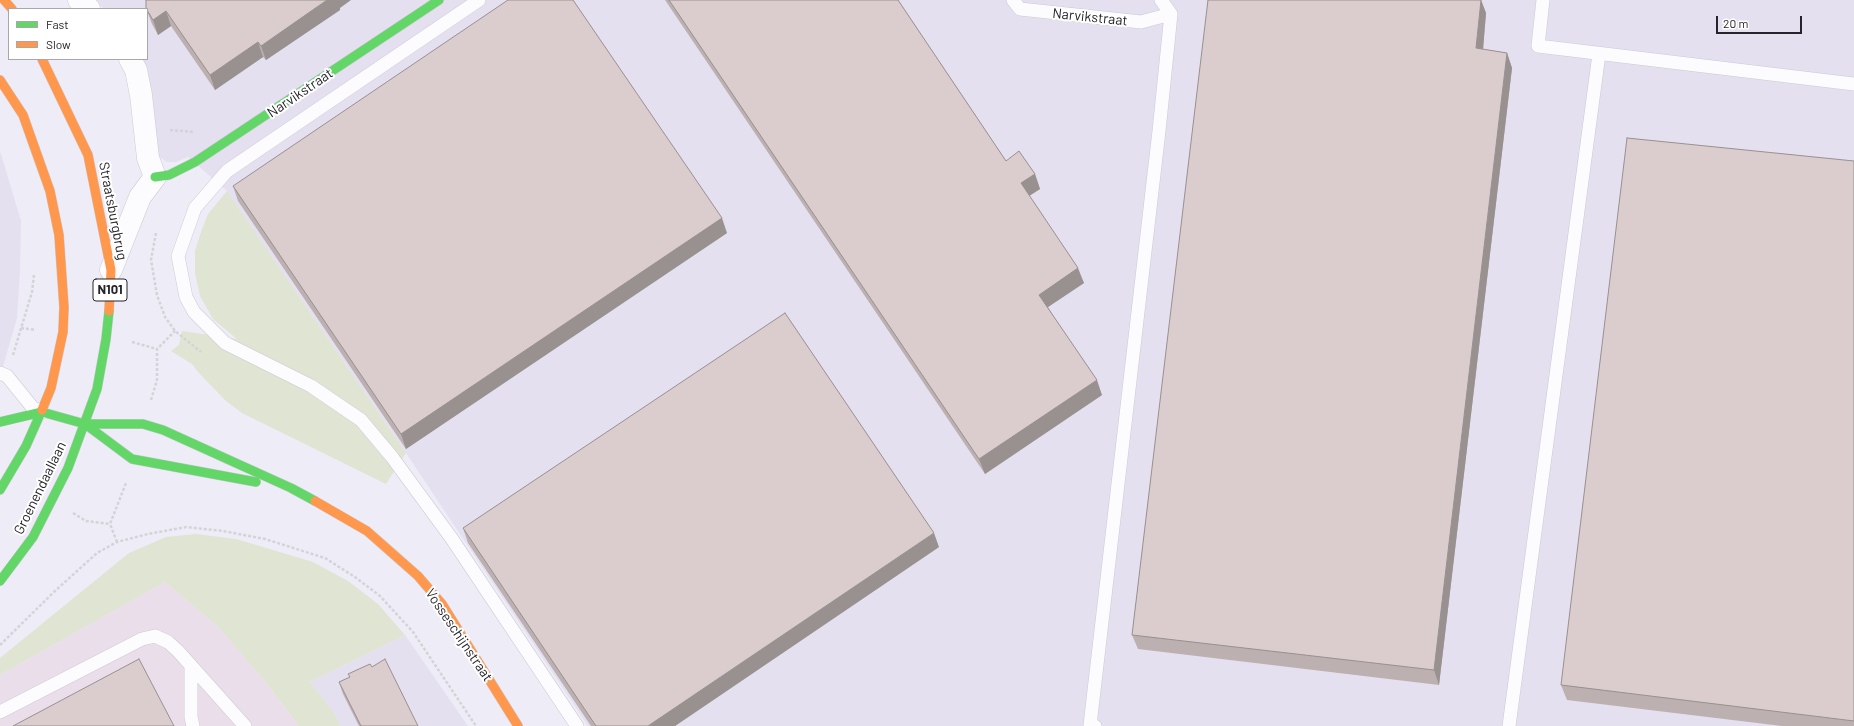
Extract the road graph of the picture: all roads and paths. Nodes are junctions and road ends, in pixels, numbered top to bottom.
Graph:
1 (4, 0) edge
2 (79, 0) edge
3 (439, 0) edge
4 (479, 0) edge
5 (1013, 0) edge
6 (1161, 0) edge
7 (1543, 0) edge
8 (11, 8) edge
9 (88, 8) edge
10 (1171, 14) junction
11 (1599, 54) junction
12 (42, 60) edge
13 (131, 60) edge
14 (0, 80) edge
15 (1854, 84) edge
16 (155, 178) junction
17 (111, 270) junction
18 (157, 349) dead end
19 (203, 353) dead end
20 (0, 373) edge
21 (42, 412) junction
22 (0, 422) edge
23 (85, 424) junction
24 (291, 488) junction
25 (0, 490) edge
26 (110, 524) dead end
27 (117, 542) junction
28 (0, 581) edge
29 (0, 645) edge
30 (191, 666) junction
31 (0, 712) edge
32 (193, 726) edge
33 (245, 726) edge
34 (476, 726) edge
35 (518, 726) edge
36 (577, 726) edge
37 (1095, 726) edge
38 (1509, 726) edge

1 - 8 street
2 - 9 street
3 - 16 street, Narvikstraat
4 - 36 lane, Narvikstraat
5 - 10 lane, Narvikstraat
6 - 10 lane
7 - 11 lane
10 - 37 lane
11 - 15 lane
11 - 38 lane
12 - 17 street, Straatsburgbrug / N101
13 - 16 street
14 - 21 street
16 - 17 street
17 - 23 street, Straatsburgbrug / N101
18 - 19 path
20 - 21 lane
21 - 22 street, Vosseschijnstraat
21 - 23 street, Vosseschijnstraat
21 - 25 street
23 - 24 street, Vosseschijnstraat
23 - 24 street, Vosseschijnstraat
23 - 28 street, Groenendaallaan / N101
24 - 35 street, Vosseschijnstraat
26 - 27 path
27 - 29 path
27 - 34 path
30 - 31 lane
30 - 32 lane
30 - 33 lane

